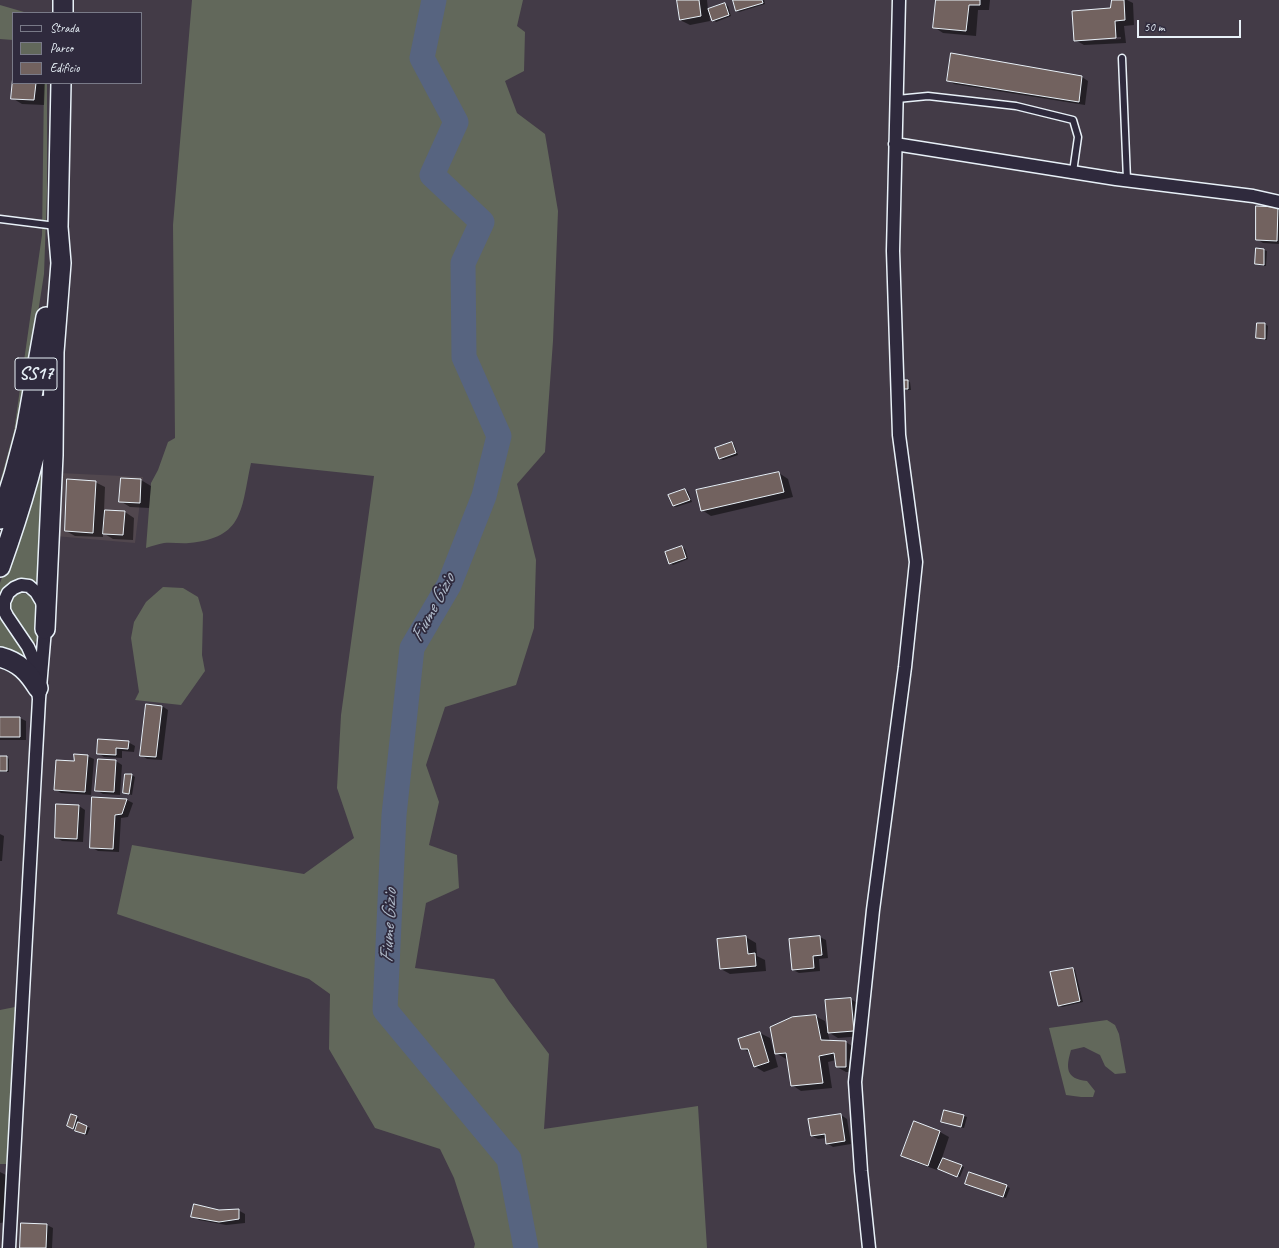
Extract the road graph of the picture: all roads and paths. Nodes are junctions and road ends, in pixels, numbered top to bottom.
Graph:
1 (63, 0) edge
2 (899, 0) edge
3 (63, 12) edge
4 (1122, 58) dead end
5 (61, 84) edge
6 (897, 99) junction
7 (895, 144) junction
8 (1073, 172) junction
9 (1127, 180) junction
10 (1279, 202) edge
11 (0, 219) edge
12 (58, 227) junction
13 (54, 352) junction
14 (0, 519) edge
15 (0, 567) edge
16 (45, 629) junction
17 (0, 657) edge
18 (38, 694) junction
19 (10, 1232) junction
20 (0, 1245) edge
21 (9, 1248) edge
22 (869, 1248) edge

1 - 3 main road
2 - 6 street
4 - 9 lane
5 - 12 main road, SS17
6 - 7 street
6 - 8 lane
7 - 8 street
7 - 22 street
8 - 9 street
9 - 10 street
11 - 12 lane
12 - 13 main road, SS17
12 - 14 main road, SS17
13 - 15 main road, SS17
13 - 16 main road
16 - 18 street
16 - 18 street
17 - 18 main road
18 - 19 street
19 - 20 street
19 - 21 street

